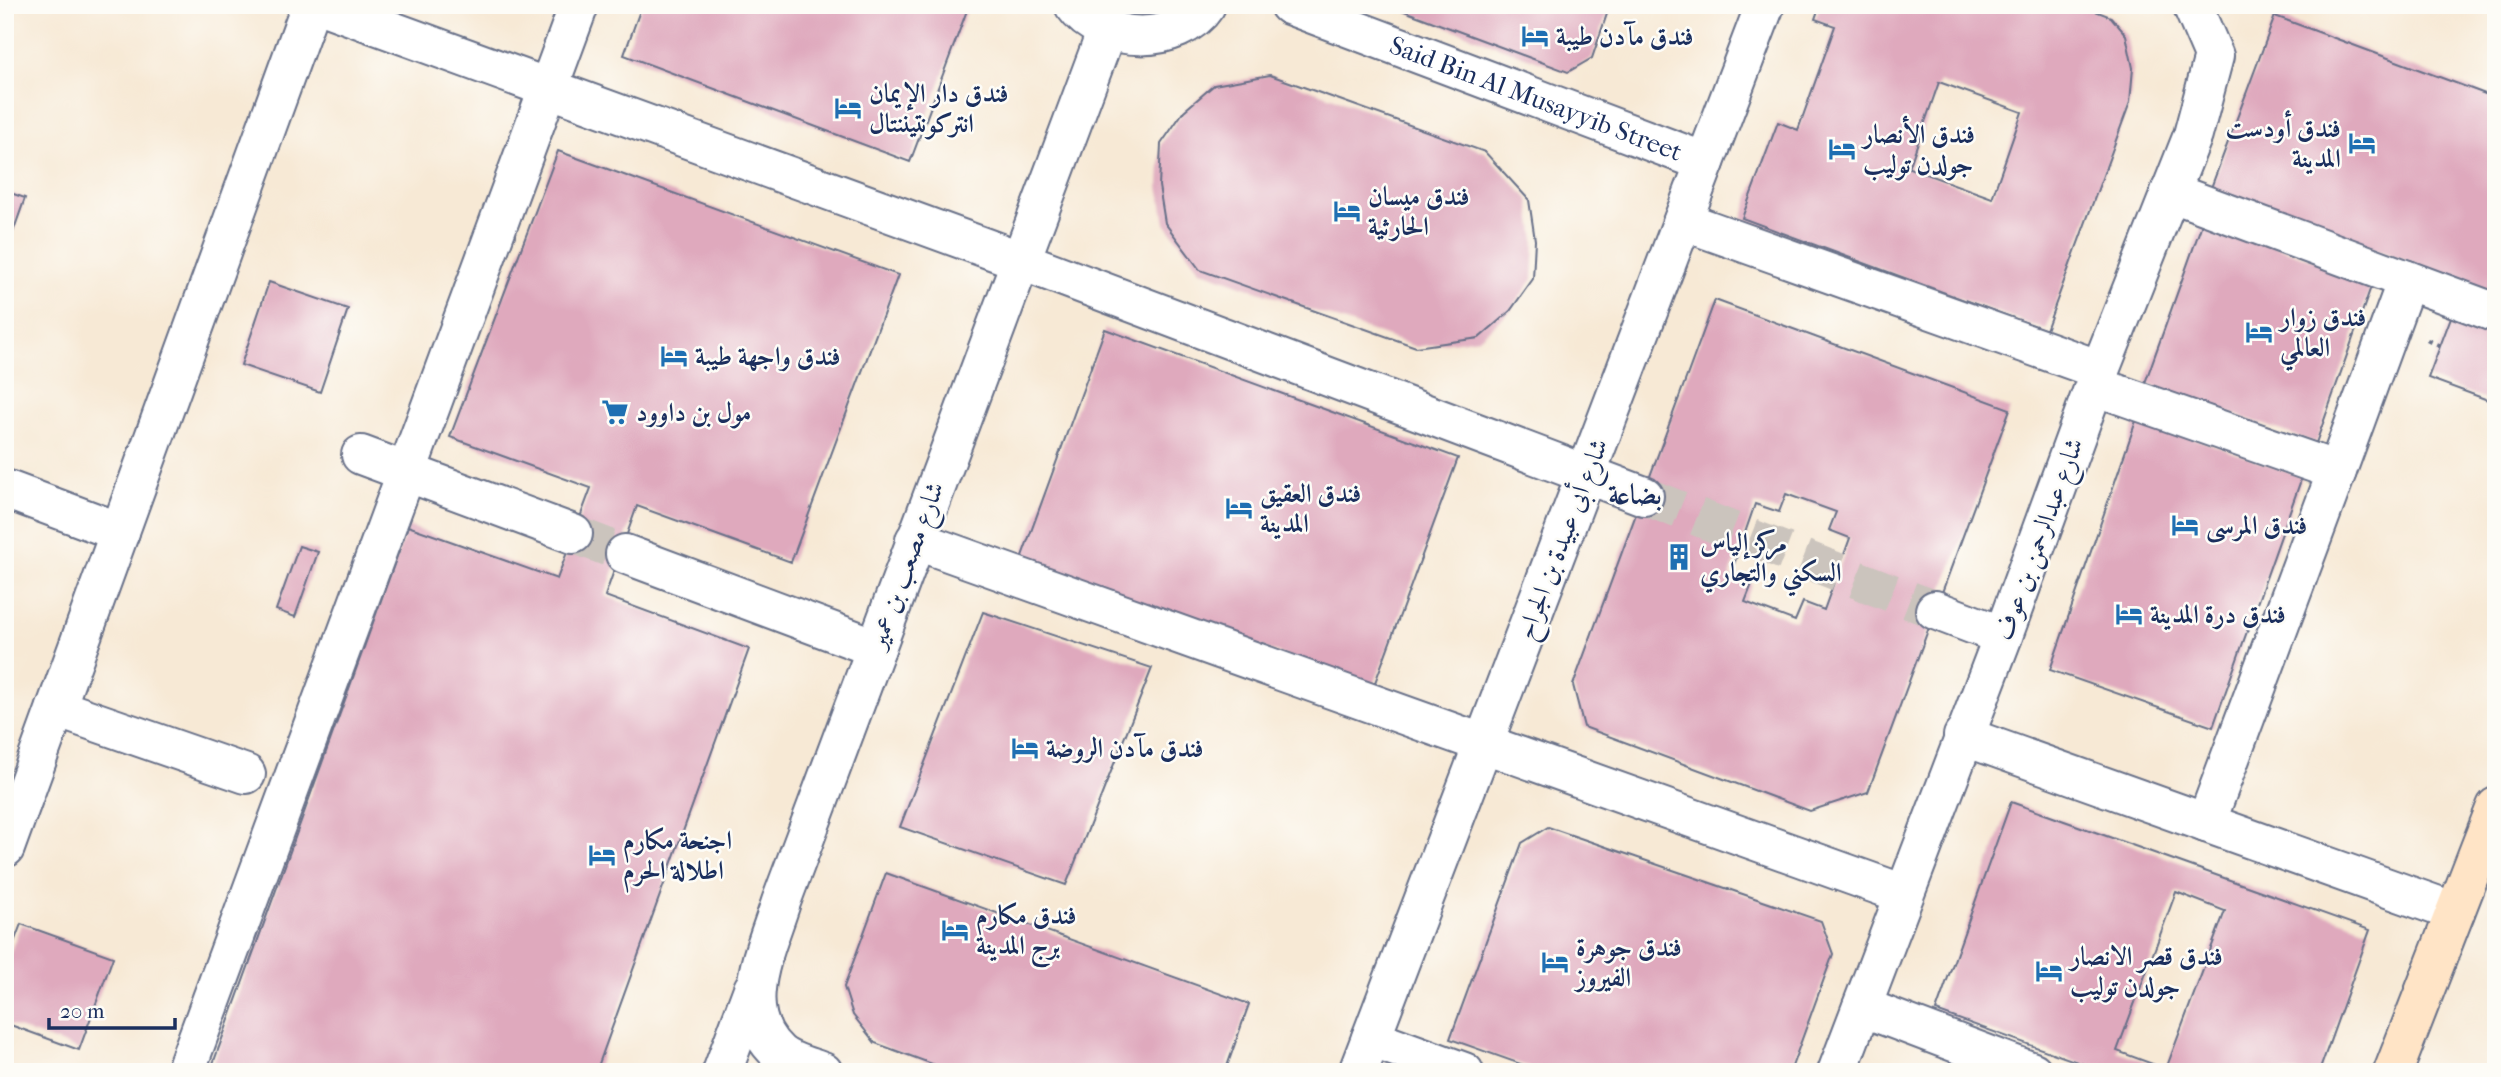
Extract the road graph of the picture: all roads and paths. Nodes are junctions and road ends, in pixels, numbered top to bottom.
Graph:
1 (311, 5) edge
2 (321, 5) edge
3 (579, 5) edge
4 (1074, 5) edge
5 (1206, 5) edge
6 (1289, 5) edge
7 (1765, 5) edge
8 (2192, 5) edge
9 (1107, 30) junction
10 (549, 88) junction
11 (1705, 162) junction
12 (2170, 192) junction
13 (1683, 221) junction
14 (1019, 260) junction
15 (2407, 280) junction
16 (2496, 313) edge
17 (2098, 378) junction
18 (361, 455) dead end
19 (2337, 471) junction
20 (1587, 472) junction
21 (405, 473) junction
22 (5, 489) edge
23 (1644, 496) tunnel mouth
24 (120, 532) junction
25 (573, 534) tunnel mouth
26 (915, 540) junction
27 (625, 554) tunnel mouth
28 (1935, 610) tunnel mouth
29 (2003, 636) junction
30 (876, 648) junction
31 (56, 708) junction
32 (1963, 736) junction
33 (1483, 744) junction
34 (246, 774) dead end
35 (14, 795) edge
36 (2496, 807) edge
37 (2206, 823) junction
38 (5, 848) edge
39 (1904, 894) junction
40 (2455, 912) junction
41 (755, 984) junction
42 (1861, 1007) junction
43 (1365, 1055) edge
44 (185, 1072) edge
45 (722, 1072) edge
46 (824, 1072) edge
47 (1464, 1072) edge
48 (1837, 1072) edge
49 (2033, 1072) edge
50 (2393, 1072) edge

1 - 24 street
2 - 10 street
3 - 10 street
4 - 9 street
5 - 9 street
6 - 11 street, Said Bin Al Musayyib Street
7 - 11 street, شارع أبى عبيدة بن الجراح
8 - 12 street, شارع عبدالرحمن بن عوف
9 - 14 street, شارع مصعب بن عمير
10 - 14 street
10 - 21 street
11 - 13 street, شارع أبى عبيدة بن الجراح
12 - 15 street
12 - 17 street, شارع عبدالرحمن بن عوف
13 - 17 street
13 - 20 street, شارع أبى عبيدة بن الجراح
14 - 20 street
14 - 26 street, شارع مصعب بن عمير
15 - 16 street
15 - 19 street
17 - 19 street
17 - 29 street, شارع عبدالرحمن بن عوف
18 - 21 street
19 - 37 street
20 - 23 street
20 - 33 street, شارع أبى عبيدة بن الجراح
21 - 25 street
21 - 44 street
22 - 24 street
24 - 31 street
26 - 30 street, شارع مصعب بن عمير
26 - 33 street
27 - 30 street
28 - 29 street
29 - 32 street, شارع عبدالرحمن بن عوف
30 - 41 street, شارع مصعب بن عمير
31 - 34 street
31 - 35 street
32 - 37 street
32 - 39 street, شارع عبدالرحمن بن عوف
33 - 39 street
33 - 43 street, شارع أبى عبيدة بن الجراح
35 - 38 street
36 - 40 main road
37 - 40 street
39 - 42 street, شارع عبدالرحمن بن عوف
40 - 50 main road
41 - 45 street
41 - 46 street, شارع مصعب بن عمير
42 - 48 street, شارع عبدالرحمن بن عوف
42 - 49 street
43 - 47 street

